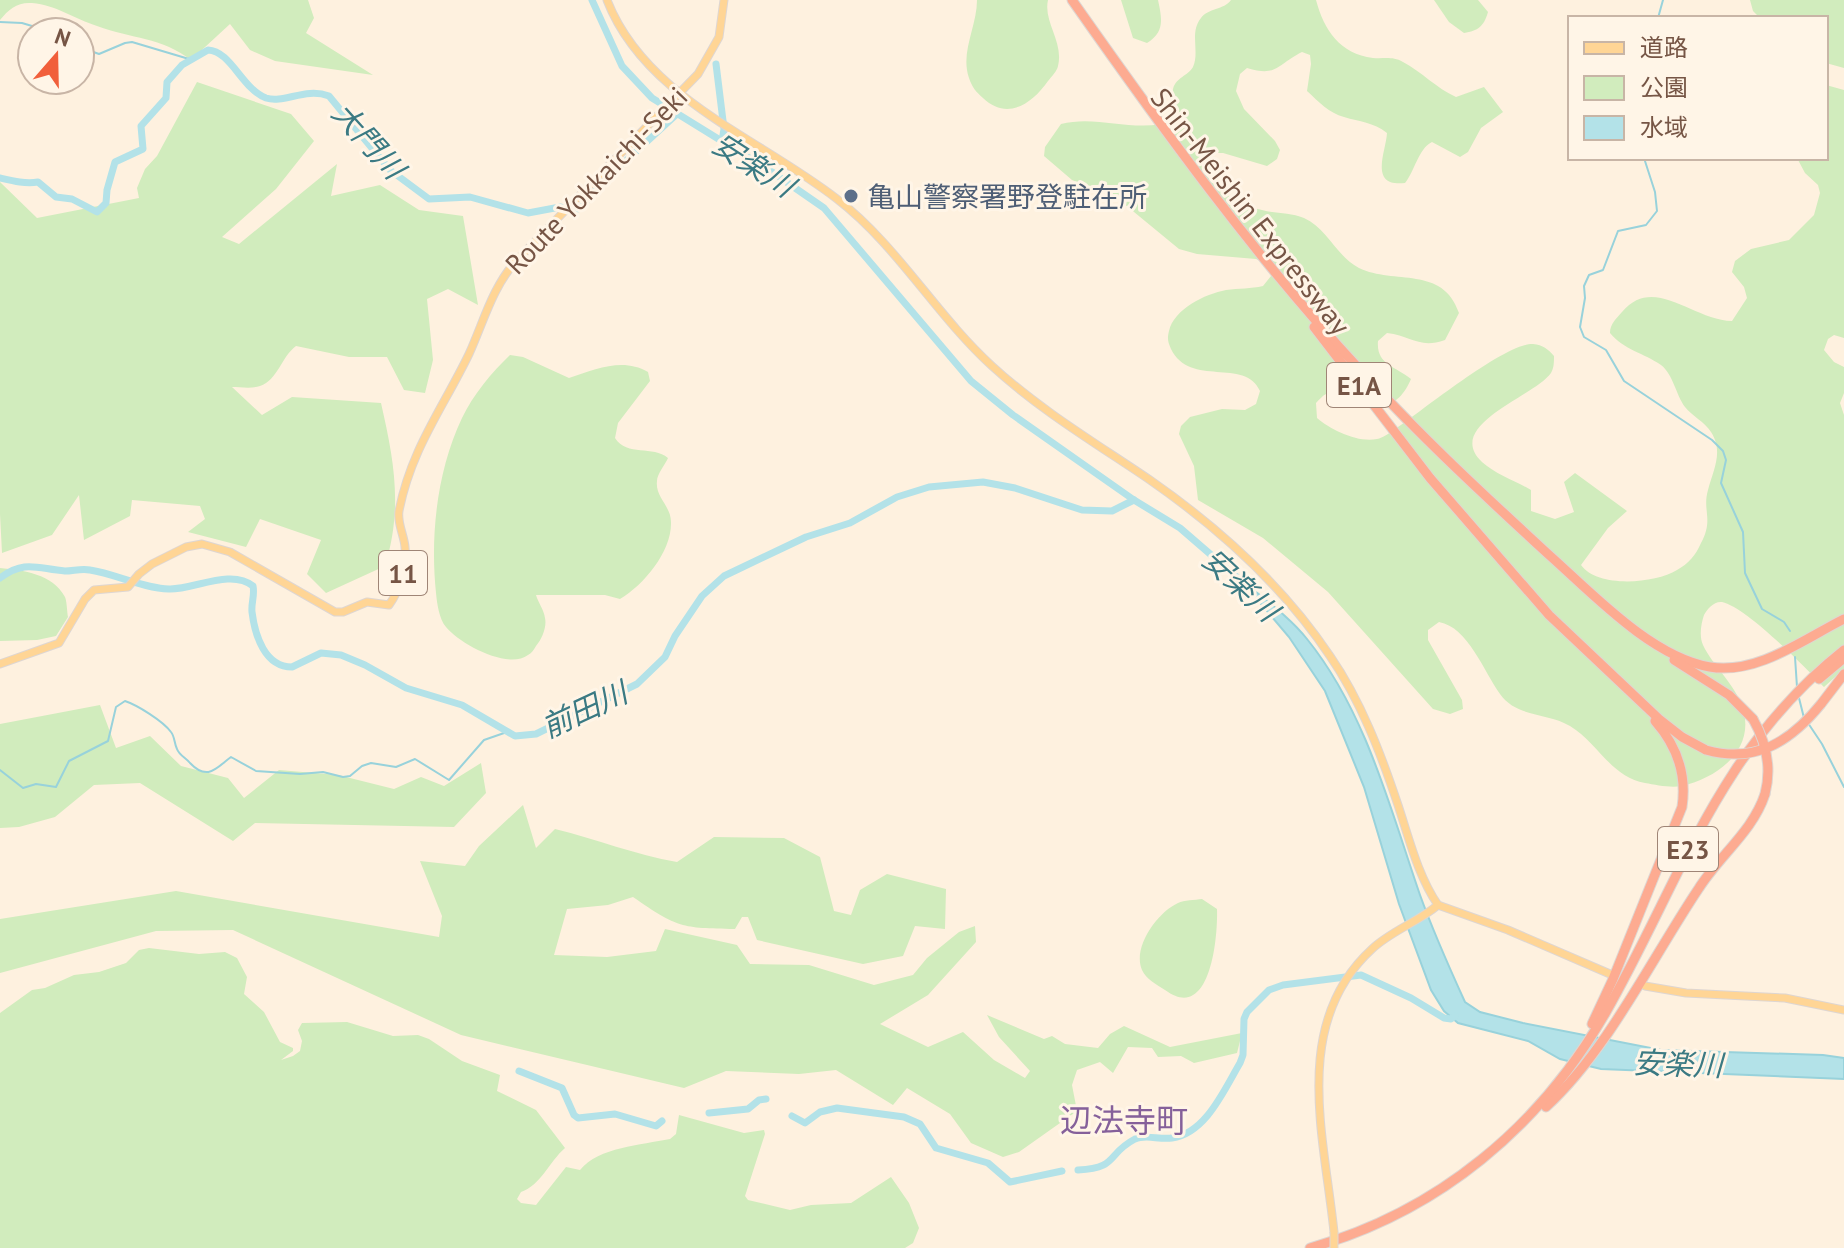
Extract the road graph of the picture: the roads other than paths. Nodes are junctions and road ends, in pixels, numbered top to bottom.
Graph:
1 (607, 0) edge
2 (724, 0) edge
3 (1065, 0) edge
4 (1072, 0) edge
5 (678, 94) junction
6 (1137, 96) junction
7 (1538, 544) junction
8 (1844, 619) edge
9 (1844, 650) edge
10 (1844, 658) edge
11 (1596, 661) junction
12 (0, 664) edge
13 (1844, 674) edge
14 (1805, 688) junction
15 (1435, 908) junction
16 (1610, 974) dead end
17 (1645, 986) dead end
18 (1844, 1010) edge
19 (1608, 1013) junction
20 (1567, 1079) junction
21 (1310, 1248) edge
22 (1333, 1248) edge

1 - 5 main road
2 - 5 main road, Route Yokkaichi-Seki / 11
3 - 6 highway, Shin-Meishin Expressway / E1A
4 - 6 highway, Shin-Meishin Expressway / E1A
5 - 12 main road, Route Yokkaichi-Seki / 11
5 - 15 main road
6 - 7 highway, Shin-Meishin Expressway / E1A
6 - 11 highway, Shin-Meishin Expressway / E1A
7 - 8 highway, E1A
7 - 19 highway, bridge
9 - 14 highway, E23
10 - 14 highway, E23
11 - 13 highway, bridge
11 - 19 highway
14 - 19 highway, E23
15 - 16 main road
15 - 22 main road, bridge
17 - 18 main road
19 - 20 highway, E23
20 - 21 highway, E23
20 - 22 highway, E23

